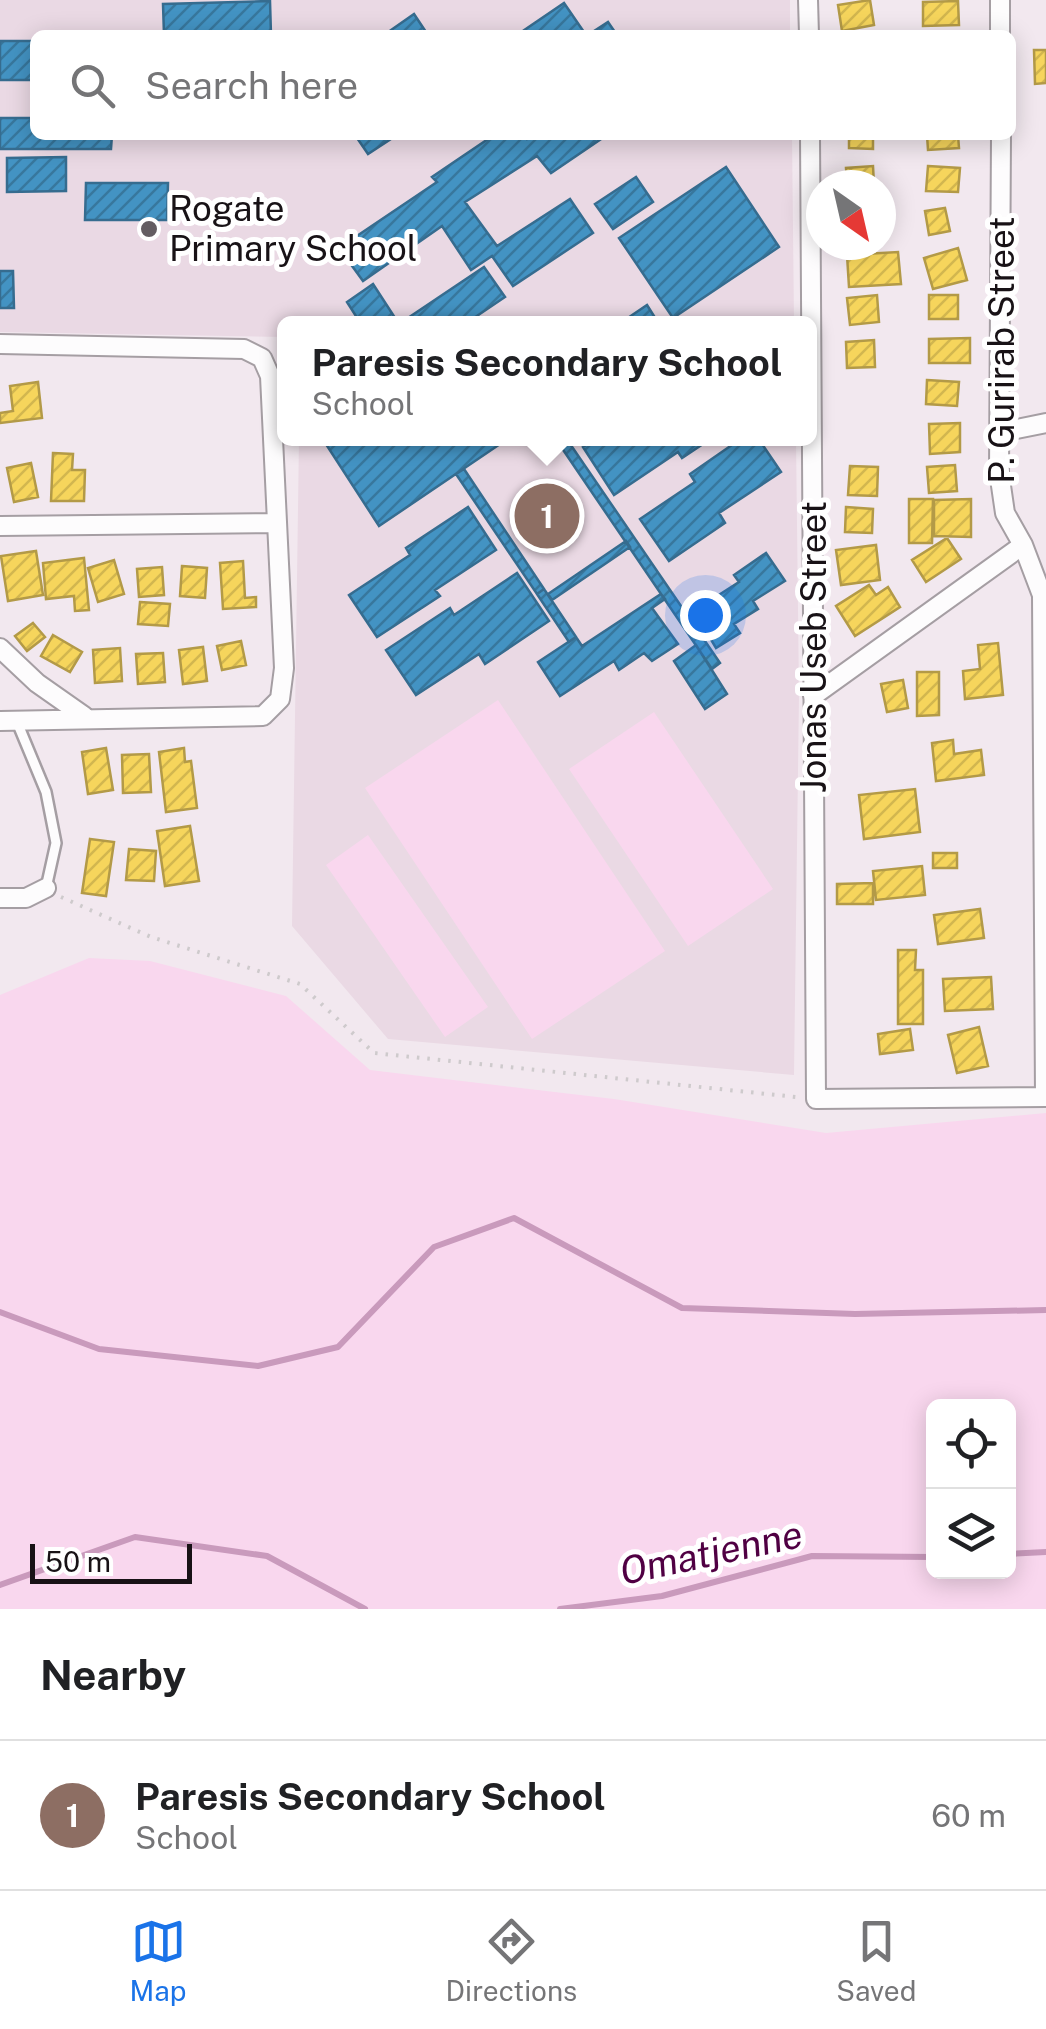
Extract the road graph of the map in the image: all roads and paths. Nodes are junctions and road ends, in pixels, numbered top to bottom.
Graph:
1 (808, 0) edge
2 (1000, 0) edge
3 (808, 30) edge
4 (1000, 30) edge
5 (810, 140) edge
6 (1001, 140) edge
7 (811, 316) edge
8 (0, 344) edge
9 (1046, 423) edge
10 (1002, 432) junction
11 (812, 446) edge
12 (275, 524) junction
13 (0, 526) edge
14 (1023, 545) junction
15 (0, 648) edge
16 (813, 696) junction
17 (84, 716) junction
18 (8, 722) edge
19 (46, 888) junction
20 (0, 898) edge
21 (1045, 922) edge
22 (1046, 1097) edge
23 (816, 1099) junction

1 - 3 street
2 - 4 street
5 - 7 street, Jonas Useb Street
6 - 10 street, P. Gurirab Street
8 - 12 street
9 - 10 street
10 - 14 street, P. Gurirab Street
11 - 16 street, Jonas Useb Street
12 - 13 street
12 - 17 street
14 - 16 street
14 - 21 street, P. Gurirab Street
15 - 17 street
16 - 23 street, Jonas Useb Street
17 - 18 street
18 - 19 lane
19 - 20 street
19 - 23 path
21 - 22 street, P. Gurirab Street
22 - 23 street

